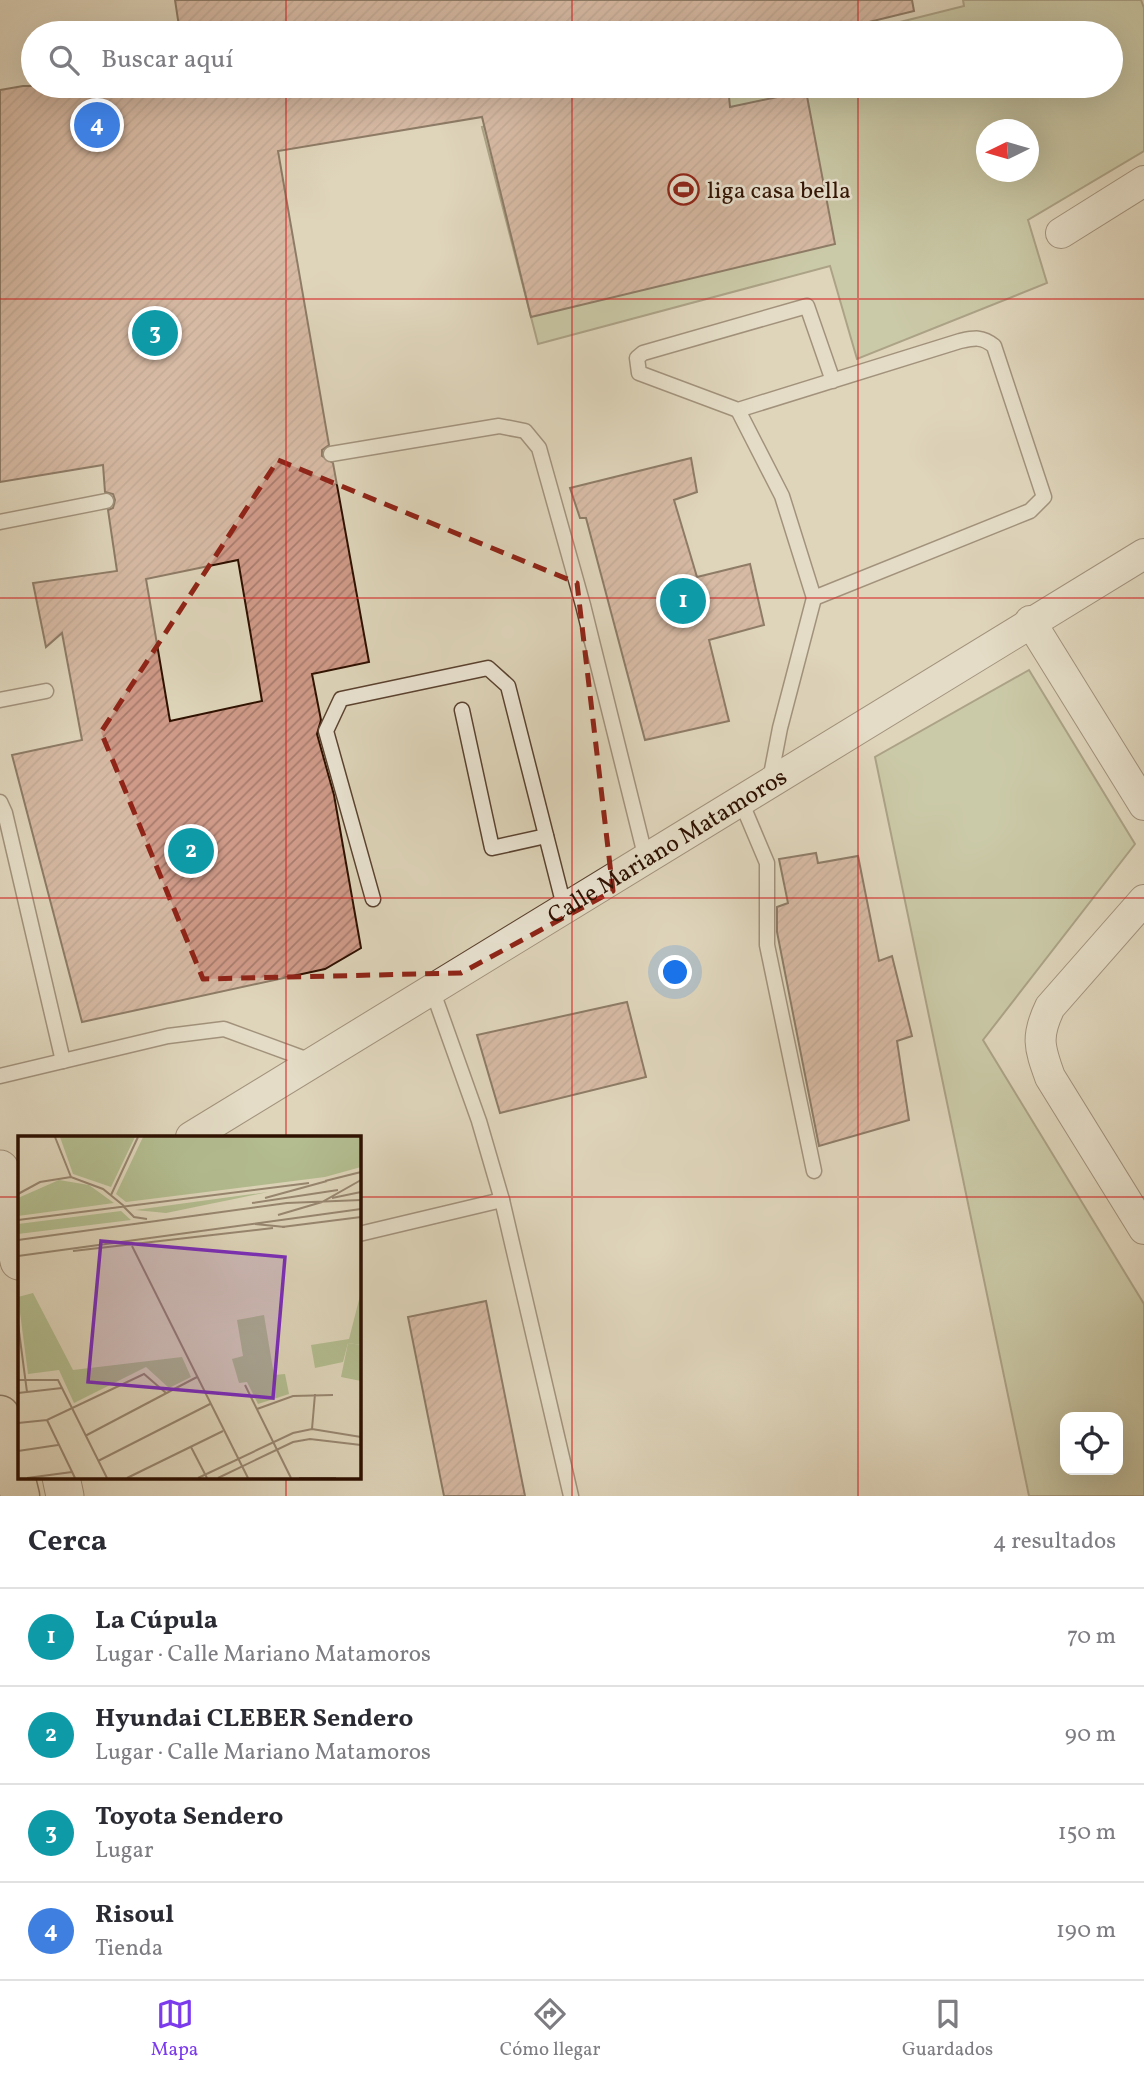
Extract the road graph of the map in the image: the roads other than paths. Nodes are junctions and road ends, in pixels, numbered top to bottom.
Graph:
1 (1144, 181) edge
2 (1061, 233) dead end
3 (833, 382) junction
4 (738, 410) junction
5 (331, 454) dead end
6 (106, 501) dead end
7 (0, 522) edge
8 (1144, 554) edge
9 (814, 598) junction
10 (1030, 621) junction
11 (46, 691) dead end
12 (0, 700) edge
13 (462, 710) dead end
14 (770, 780) junction
15 (740, 799) junction
16 (0, 802) edge
17 (1144, 805) edge
18 (546, 836) junction
19 (646, 859) junction
20 (373, 898) dead end
21 (1144, 900) edge
22 (565, 910) junction
23 (433, 992) junction
24 (63, 1061) junction
25 (316, 1062) junction
26 (0, 1076) edge
27 (193, 1136) edge
28 (0, 1169) edge
29 (814, 1171) dead end
30 (502, 1200) junction
31 (1144, 1229) edge
32 (360, 1234) edge
33 (18, 1249) edge
34 (0, 1415) edge
35 (61, 1478) edge
36 (20, 1496) edge
37 (65, 1496) edge
38 (570, 1496) edge

1 - 2 street
3 - 4 lane
3 - 4 lane
3 - 9 lane
4 - 9 lane
5 - 19 lane
6 - 7 lane
8 - 10 street, Calle Mariano Matamoros
9 - 14 lane
10 - 14 street, Calle Mariano Matamoros
10 - 17 street
11 - 12 lane
13 - 18 lane
14 - 15 street, Calle Mariano Matamoros
15 - 19 street, Calle Mariano Matamoros
15 - 29 lane
16 - 24 lane
18 - 20 lane
18 - 22 lane
19 - 22 street, Calle Mariano Matamoros
21 - 31 street
22 - 23 street, Calle Mariano Matamoros
23 - 25 street, Calle Mariano Matamoros
23 - 30 lane
24 - 25 lane
24 - 26 lane
25 - 27 street, Calle Mariano Matamoros
28 - 33 street
30 - 32 lane
30 - 38 lane
34 - 36 main road
35 - 37 street

